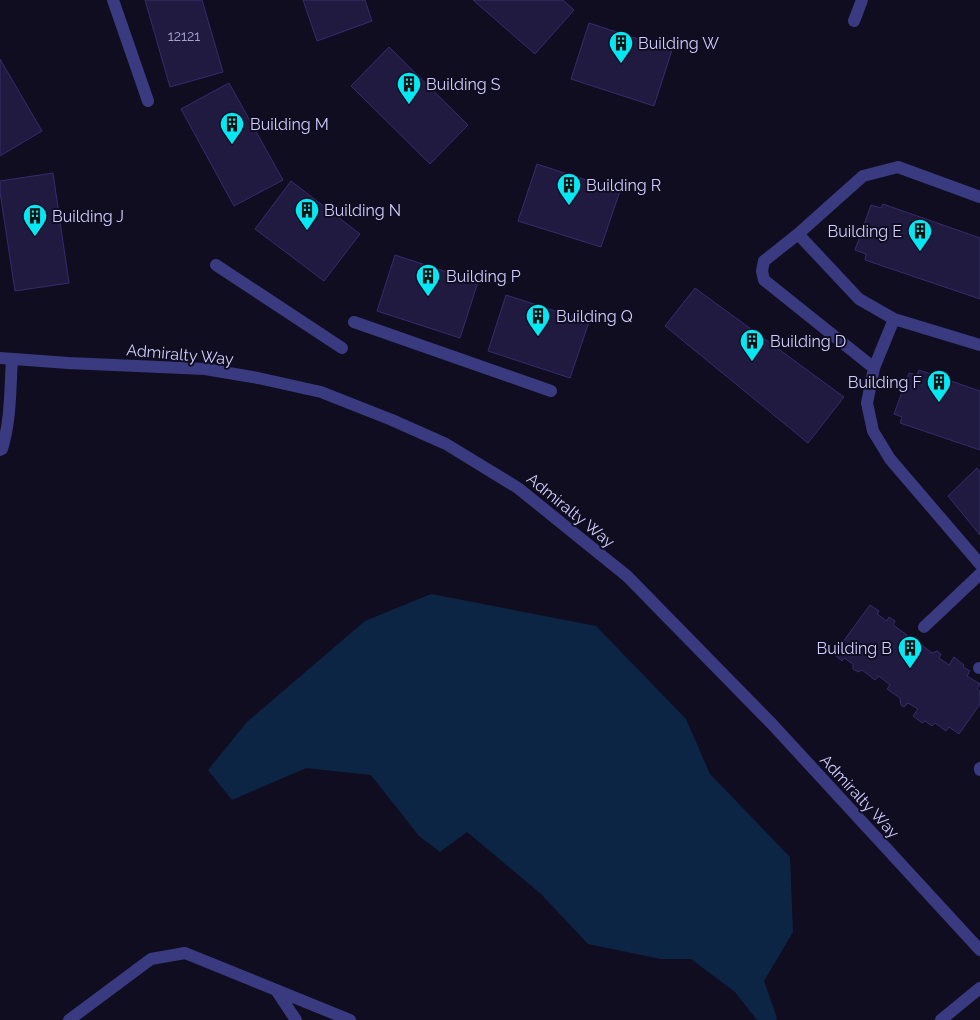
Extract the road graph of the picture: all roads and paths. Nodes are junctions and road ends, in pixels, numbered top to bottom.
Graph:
1 (113, 0) edge
2 (862, 0) edge
3 (854, 21) dead end
4 (148, 101) dead end
5 (980, 197) edge
6 (798, 234) junction
7 (216, 265) dead end
8 (894, 319) junction
9 (354, 322) dead end
10 (980, 345) edge
11 (342, 348) dead end
12 (6, 359) edge
13 (874, 368) junction
14 (551, 391) dead end
15 (0, 450) edge
16 (980, 564) edge
17 (980, 574) edge
18 (924, 628) dead end
19 (980, 950) edge
20 (980, 988) edge
21 (276, 990) junction
22 (69, 1020) edge
23 (296, 1020) edge
24 (350, 1020) edge
25 (941, 1020) edge

1 - 4 street
2 - 3 street
5 - 6 street
6 - 8 street
6 - 13 street
7 - 11 street
8 - 10 street
8 - 13 street
9 - 14 street
12 - 15 street
12 - 19 street, Admiralty Way
13 - 16 street
17 - 18 street
20 - 25 street
21 - 22 street
21 - 23 street
21 - 24 street

